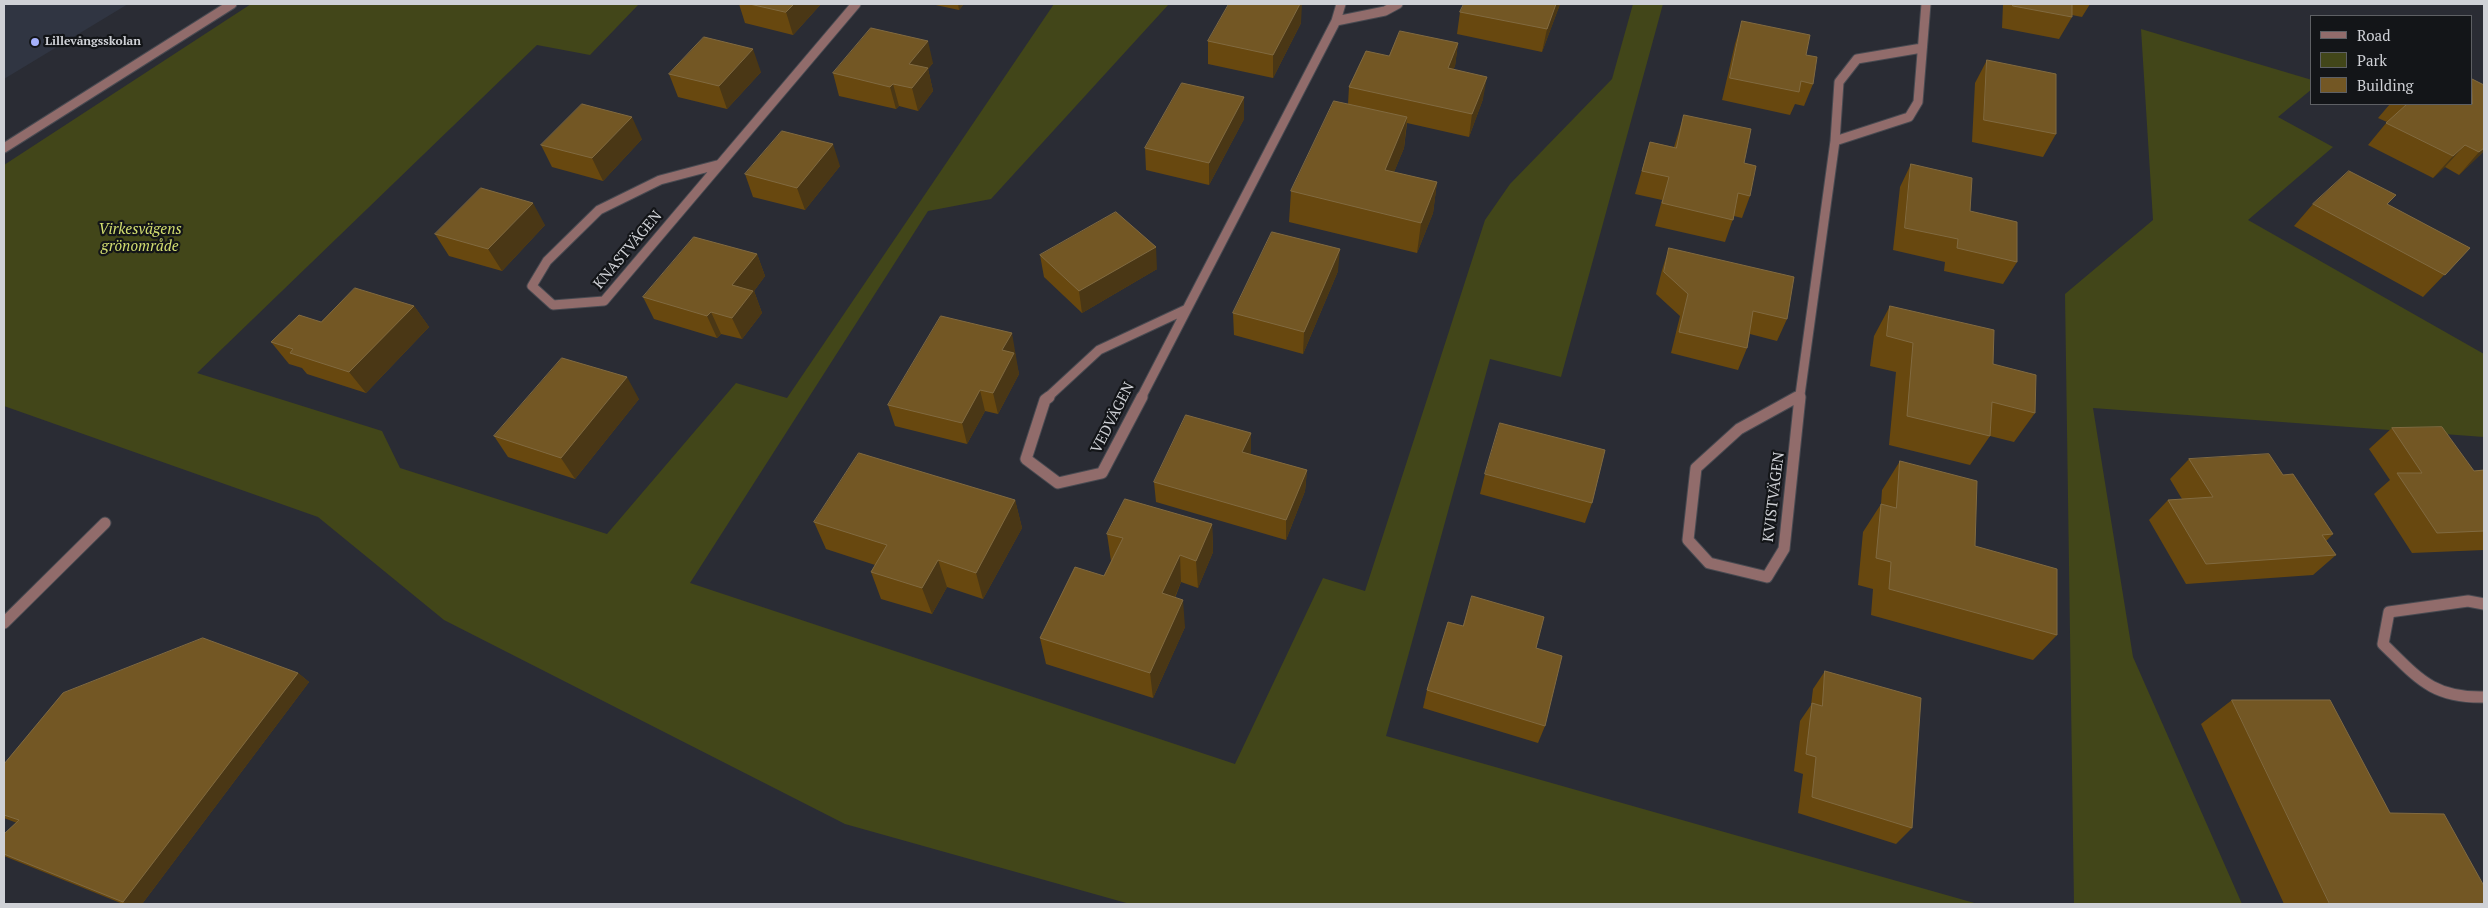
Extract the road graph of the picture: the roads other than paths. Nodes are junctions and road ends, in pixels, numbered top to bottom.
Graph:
1 (232, 4) edge
2 (856, 4) edge
3 (1342, 4) edge
4 (1398, 4) edge
5 (1926, 4) edge
6 (1336, 21) junction
7 (1922, 48) junction
8 (1835, 141) junction
9 (4, 148) edge
10 (717, 165) junction
11 (1187, 309) junction
12 (1800, 396) junction
13 (105, 523) dead end
14 (2484, 604) edge
15 (4, 623) edge
16 (2484, 697) edge

1 - 9 street
2 - 10 street, KNASTVÄGEN
3 - 6 street, VEDVÄGEN
4 - 6 street
5 - 7 street
6 - 11 street, VEDVÄGEN
7 - 8 street
7 - 8 street, KVISTVÄGEN
8 - 12 street, KVISTVÄGEN
10 - 10 street, KNASTVÄGEN
11 - 11 street, VEDVÄGEN
12 - 12 street, KVISTVÄGEN
13 - 15 street
14 - 16 street

